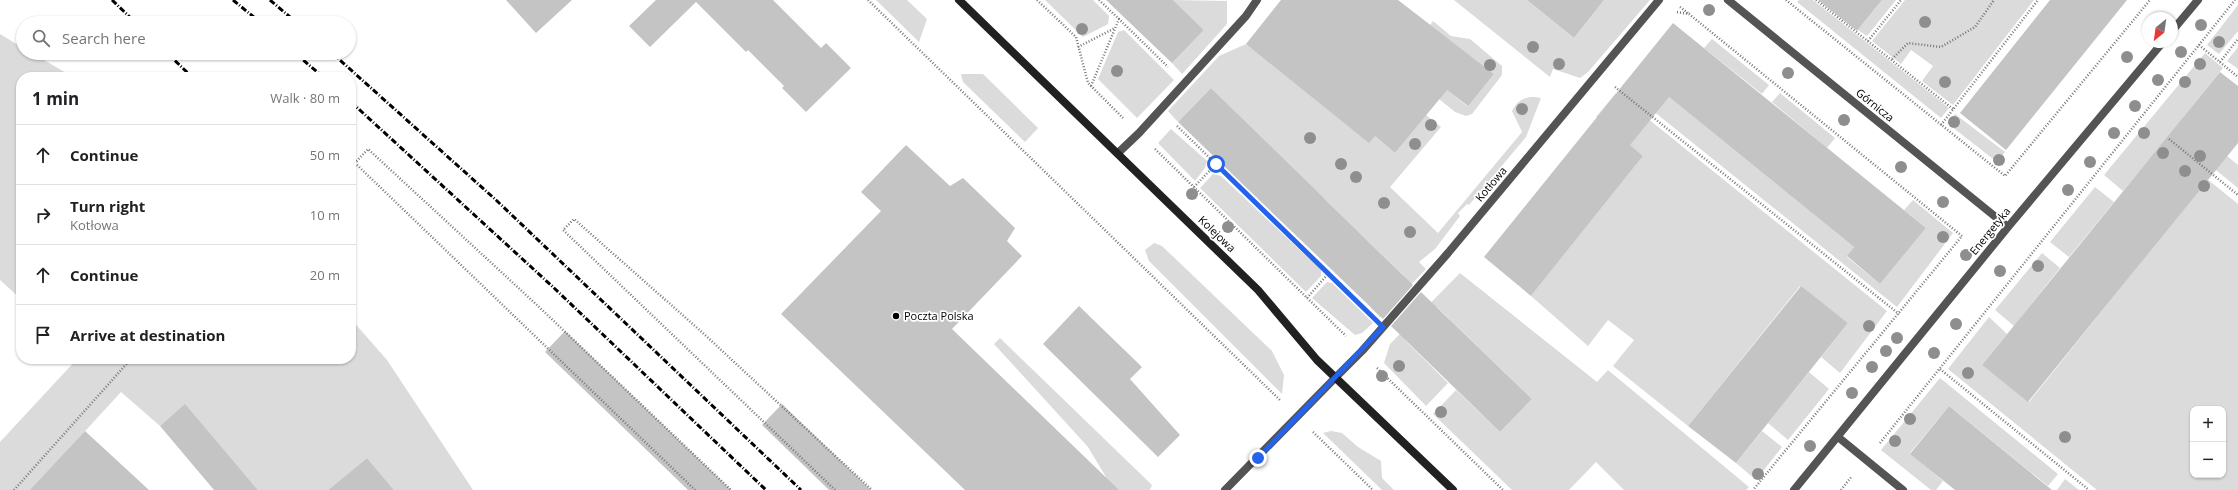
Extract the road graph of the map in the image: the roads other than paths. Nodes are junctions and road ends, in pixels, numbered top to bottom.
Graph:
1 (959, 0) edge
2 (1257, 0) edge
3 (1659, 0) edge
4 (1728, 0) edge
5 (2198, 0) edge
6 (2178, 24) edge
7 (2157, 48) edge
8 (1118, 153) junction
9 (2008, 227) junction
10 (1336, 378) junction
11 (1838, 437) junction
12 (1225, 490) edge
13 (1453, 490) edge
14 (1794, 490) edge
15 (1903, 490) edge

1 - 8 street, Kolejowa
2 - 8 street
3 - 10 street, Kotłowa
4 - 9 street, Górnicza
5 - 6 street
7 - 9 street, Energetyka
8 - 10 street, Kolejowa
9 - 11 street, Energetyka
10 - 12 street, Kotłowa
10 - 13 street, Kolejowa
11 - 14 street, Energetyka
11 - 15 street

